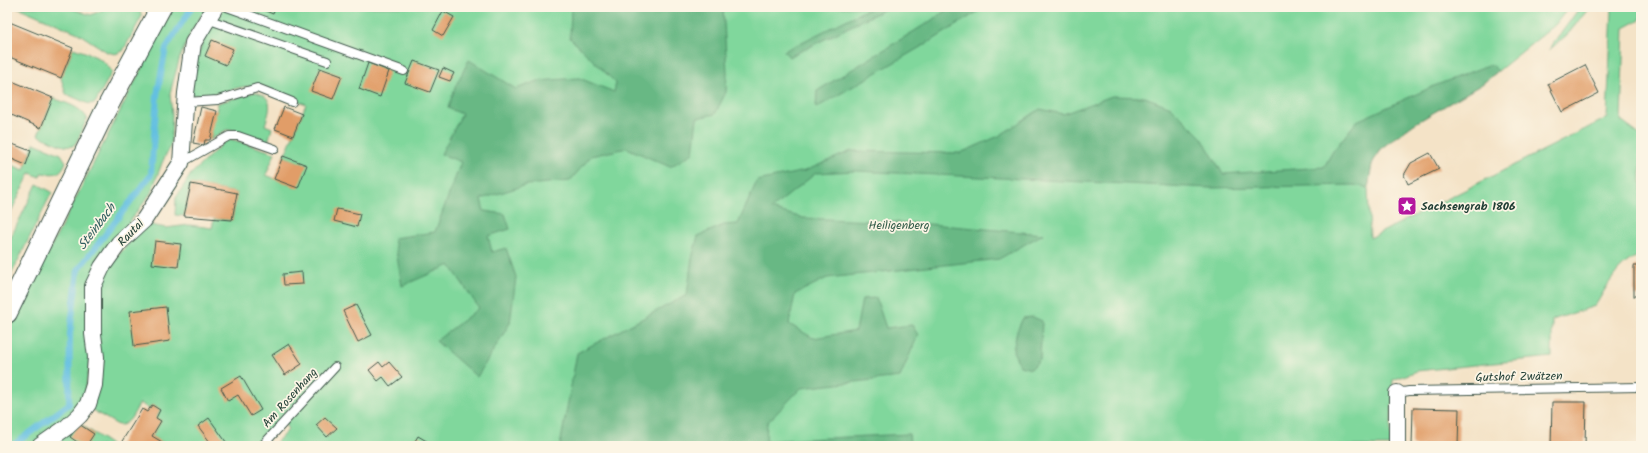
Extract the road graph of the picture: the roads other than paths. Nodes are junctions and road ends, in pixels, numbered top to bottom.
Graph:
1 (161, 7) edge
2 (227, 7) edge
3 (211, 13) edge
4 (327, 61) dead end
5 (404, 71) dead end
6 (186, 102) junction
7 (292, 102) dead end
8 (275, 149) dead end
9 (181, 163) junction
10 (7, 313) edge
11 (335, 367) dead end
12 (1641, 387) edge
13 (1397, 393) joint
14 (40, 446) edge
15 (262, 446) edge
16 (1397, 446) edge

1 - 10 street
2 - 5 lane
3 - 4 lane
3 - 6 street, Rautal
6 - 7 lane
6 - 9 street, Rautal
8 - 9 lane
9 - 14 street, Rautal
11 - 15 lane, Am Rosenhang
12 - 13 lane, Gutshof Zwätzen
13 - 16 street

